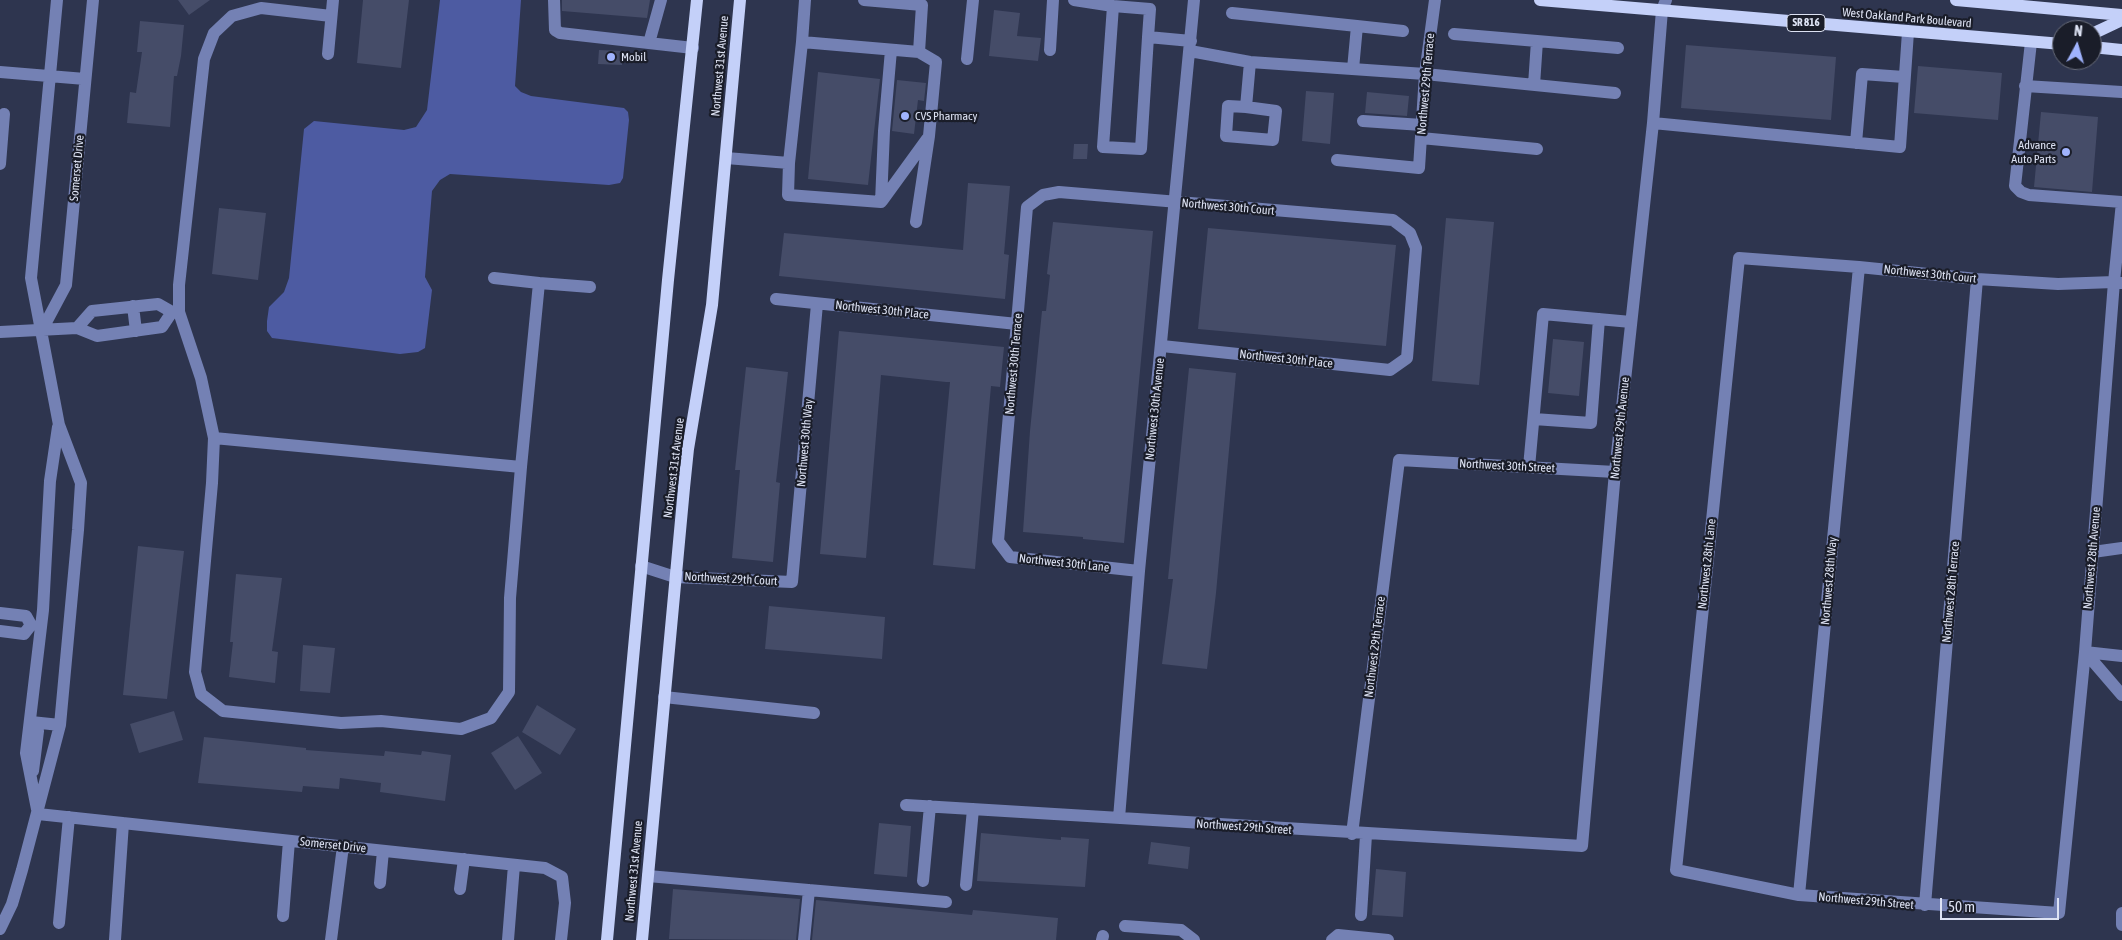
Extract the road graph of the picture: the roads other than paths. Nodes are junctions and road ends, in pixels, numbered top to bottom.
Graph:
1 (57, 0) edge
2 (93, 0) edge
3 (333, 0) edge
4 (554, 0) edge
5 (661, 0) edge
6 (697, 0) edge
7 (740, 0) edge
8 (805, 0) edge
9 (864, 0) edge
10 (973, 0) edge
11 (1053, 0) edge
12 (1074, 0) edge
13 (1194, 0) edge
14 (1436, 0) edge
15 (1540, 0) edge
16 (1956, 0) edge
17 (923, 2) edge
18 (1664, 5) edge
19 (1112, 6) junction
20 (1232, 13) dead end
21 (2122, 15) edge
22 (331, 16) junction
23 (2122, 20) edge
24 (1358, 26) junction
25 (2102, 29) edge
26 (1403, 31) dead end
27 (1908, 32) junction
28 (1454, 34) dead end
29 (1148, 37) junction
30 (1537, 41) junction
31 (802, 42) junction
32 (2031, 42) junction
33 (649, 43) junction
34 (2052, 43) edge
35 (1190, 46) junction
36 (693, 48) junction
37 (1618, 48) dead end
38 (2102, 48) edge
39 (891, 50) junction
40 (1050, 50) dead end
41 (2122, 50) edge
42 (919, 52) junction
43 (328, 54) dead end
44 (967, 59) dead end
45 (1250, 62) junction
46 (1353, 68) junction
47 (0, 72) edge
48 (1425, 74) junction
49 (50, 76) junction
50 (1904, 77) junction
51 (85, 79) junction
52 (1534, 85) junction
53 (2025, 86) junction
54 (2122, 92) edge
55 (1615, 93) dead end
56 (1246, 107) dead end
57 (4, 114) dead end
58 (1362, 120) dead end
59 (1653, 123) junction
60 (1422, 132) junction
61 (929, 136) junction
62 (1856, 143) junction
63 (1537, 150) dead end
64 (726, 158) junction
65 (1337, 160) dead end
66 (789, 163) junction
67 (0, 164) edge
68 (1043, 195) joint
69 (882, 202) junction
70 (2122, 202) edge
71 (1176, 203) junction
72 (916, 222) dead end
73 (1739, 258) joint
74 (1859, 267) junction
75 (494, 278) dead end
76 (1977, 279) junction
77 (539, 283) junction
78 (2118, 283) edge
79 (590, 287) dead end
80 (776, 299) dead end
81 (817, 304) junction
82 (133, 306) junction
83 (176, 312) junction
84 (1599, 319) junction
85 (1631, 322) junction
86 (1017, 324) junction
87 (77, 328) junction
88 (42, 330) junction
89 (136, 331) junction
90 (0, 332) edge
91 (1162, 346) junction
92 (1407, 358) joint
93 (1534, 419) junction
94 (58, 425) junction
95 (214, 438) junction
96 (1399, 460) joint
97 (521, 467) junction
98 (1529, 467) junction
99 (1615, 472) junction
100 (998, 541) joint
101 (2122, 548) edge
102 (2093, 552) junction
103 (641, 566) junction
104 (1139, 571) junction
105 (675, 577) junction
106 (792, 582) joint
107 (0, 613) edge
108 (36, 626) junction
109 (0, 631) edge
110 (2085, 652) junction
111 (2122, 656) edge
112 (2122, 695) edge
113 (664, 697) junction
114 (814, 713) dead end
115 (34, 722) junction
116 (60, 724) junction
117 (906, 805) dead end
118 (930, 806) junction
119 (973, 809) junction
120 (38, 814) junction
121 (69, 817) junction
122 (1119, 818) junction
123 (122, 823) junction
124 (1352, 834) junction
125 (1366, 834) junction
126 (289, 841) junction
127 (342, 846) junction
128 (1582, 846) joint
129 (383, 851) junction
130 (464, 860) junction
131 (514, 865) junction
132 (1676, 870) joint
133 (648, 876) junction
134 (923, 881) dead end
135 (380, 883) dead end
136 (966, 885) dead end
137 (460, 889) dead end
138 (809, 890) junction
139 (1799, 895) junction
140 (946, 902) dead end
141 (1925, 905) junction
142 (2059, 913) joint
143 (2122, 913) edge
144 (1361, 914) dead end
145 (283, 916) dead end
146 (59, 923) dead end
147 (2122, 925) edge
148 (1124, 926) dead end
149 (0, 929) edge
150 (115, 940) edge
151 (331, 940) edge
152 (508, 940) edge
153 (561, 940) edge
154 (607, 940) edge
155 (642, 940) edge
156 (804, 940) edge
157 (1194, 940) edge
158 (1332, 940) edge
159 (1388, 940) edge

1 - 49 street
2 - 51 street, Somerset Drive
3 - 22 street
4 - 33 street
5 - 33 street
6 - 36 main road, Northwest 31st Avenue
7 - 64 main road, Northwest 31st Avenue
8 - 31 street
9 - 17 street
10 - 44 street
11 - 40 street
12 - 19 street
13 - 35 street, Northwest 30th Avenue
14 - 48 street, Northwest 29th Terrace
15 - 18 main road, West Oakland Park Boulevard / SR 816
16 - 21 main road, West Oakland Park Boulevard
17 - 42 street
18 - 27 main road, West Oakland Park Boulevard / SR 816
18 - 59 street, Northwest 29th Avenue
19 - 29 street
19 - 29 street
20 - 24 street
22 - 43 street
22 - 83 street
23 - 25 main road
24 - 26 street
24 - 46 street
27 - 32 main road, West Oakland Park Boulevard / SR 816
27 - 50 street
28 - 30 street
29 - 35 street
30 - 37 street
30 - 52 street
31 - 39 street
31 - 66 street
32 - 34 main road, West Oakland Park Boulevard / SR 816
32 - 53 street
33 - 36 street
35 - 45 street
35 - 71 street, Northwest 30th Avenue
36 - 103 main road, Northwest 31st Avenue
38 - 41 main road
39 - 42 street
39 - 69 street
42 - 61 street
45 - 46 street
45 - 56 street
46 - 48 street
47 - 49 street
48 - 52 street
48 - 60 street, Northwest 29th Terrace
49 - 51 street
49 - 88 street
50 - 62 street
50 - 62 street
51 - 88 street, Somerset Drive
52 - 55 street
53 - 54 street
53 - 70 street
57 - 67 street
58 - 60 street
59 - 62 street
59 - 85 street, Northwest 29th Avenue
60 - 63 street
60 - 65 street, Northwest 29th Terrace
61 - 69 street
61 - 72 street
64 - 66 street
64 - 105 main road, Northwest 31st Avenue
66 - 69 street
68 - 71 street, Northwest 30th Court
68 - 86 street, Northwest 30th Terrace
70 - 78 street, Northwest 28th Avenue
71 - 91 street, Northwest 30th Avenue
71 - 92 street, Northwest 30th Court
73 - 74 street, Northwest 30th Court
73 - 132 street, Northwest 28th Lane
74 - 76 street, Northwest 30th Court
74 - 139 street, Northwest 28th Way
75 - 77 street
76 - 78 street, Northwest 30th Court
76 - 141 street, Northwest 28th Terrace
77 - 79 street
77 - 97 street
78 - 102 street, Northwest 28th Avenue
80 - 81 street, Northwest 30th Place
81 - 86 street, Northwest 30th Place
81 - 106 street, Northwest 30th Way
82 - 83 street
82 - 87 street
82 - 89 street
83 - 89 street
83 - 95 street
84 - 85 street
84 - 93 street
84 - 93 street
85 - 99 street, Northwest 29th Avenue
86 - 100 street, Northwest 30th Terrace
87 - 88 street
87 - 89 street
88 - 90 street
88 - 94 street
91 - 92 street, Northwest 30th Place
91 - 104 street, Northwest 30th Avenue
93 - 98 street
94 - 108 street
94 - 116 street
95 - 97 street
95 - 97 street
96 - 98 street, Northwest 30th Street
96 - 124 street, Northwest 29th Terrace
98 - 99 street, Northwest 30th Street
99 - 128 street, Northwest 29th Avenue
100 - 104 street, Northwest 30th Lane
101 - 102 street
102 - 110 street, Northwest 28th Avenue
103 - 105 street, Northwest 29th Court
103 - 154 main road, Northwest 31st Avenue
104 - 122 street, Northwest 30th Avenue
105 - 106 street, Northwest 29th Court
105 - 113 main road, Northwest 31st Avenue
107 - 108 street
108 - 109 street
108 - 115 street
110 - 111 street
110 - 112 street
110 - 142 street, Northwest 28th Avenue
113 - 114 street
113 - 133 main road, Northwest 31st Avenue
115 - 116 street
115 - 120 street
116 - 120 street
117 - 118 street, Northwest 29th Street
118 - 119 street, Northwest 29th Street
118 - 134 street
119 - 122 street, Northwest 29th Street
119 - 136 street
120 - 121 street, Somerset Drive
120 - 149 street
121 - 123 street, Somerset Drive
121 - 146 street
122 - 124 street, Northwest 29th Street
123 - 126 street, Somerset Drive
123 - 150 street
124 - 125 street, Northwest 29th Street
125 - 128 street, Northwest 29th Street
125 - 144 street
126 - 127 street, Somerset Drive
126 - 145 street
127 - 129 street, Somerset Drive
127 - 151 street
129 - 130 street, Somerset Drive
129 - 135 street
130 - 131 street, Somerset Drive
130 - 137 street
131 - 152 street
131 - 153 street, Somerset Drive
132 - 139 street, Northwest 29th Street
133 - 138 street
133 - 155 main road, Northwest 31st Avenue
138 - 140 street
138 - 156 street
139 - 141 street, Northwest 29th Street
141 - 142 street, Northwest 29th Street
143 - 147 street
148 - 157 street
158 - 159 street

